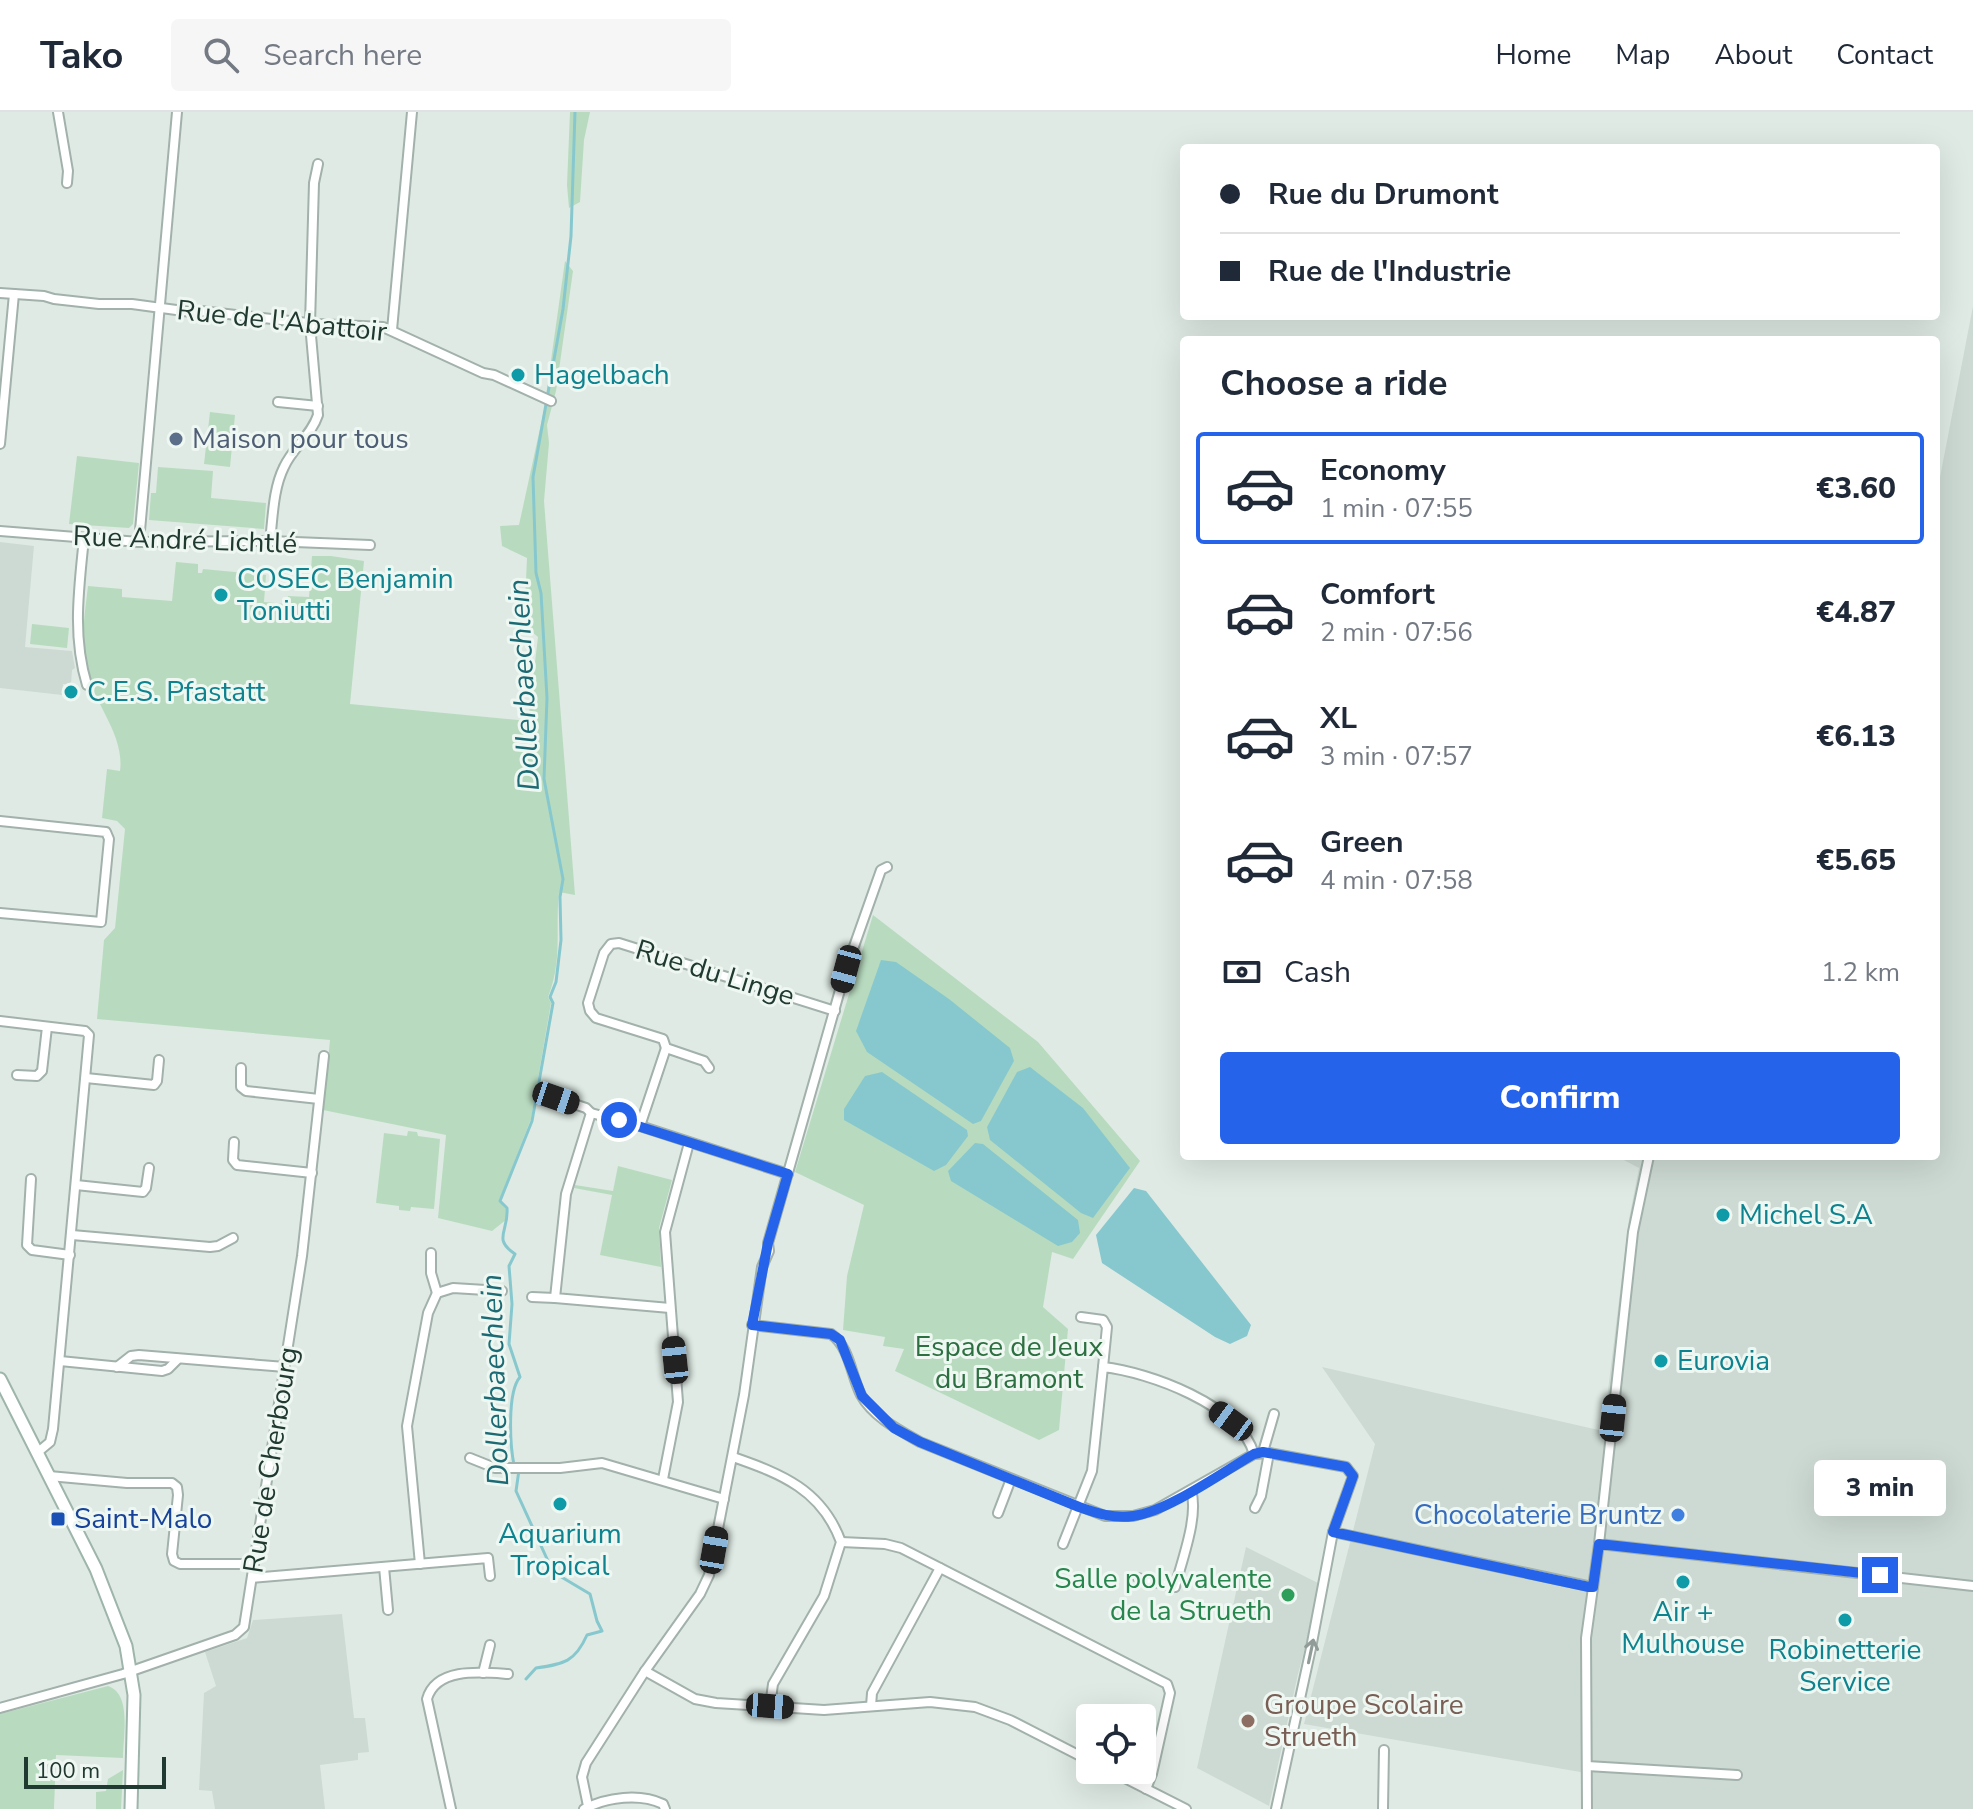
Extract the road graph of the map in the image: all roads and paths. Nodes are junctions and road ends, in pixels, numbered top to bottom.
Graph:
1 (58, 112) edge
2 (177, 112) edge
3 (412, 112) edge
4 (318, 164) dead end
5 (67, 183) dead end
6 (0, 293) edge
7 (14, 294) junction
8 (159, 309) junction
9 (310, 324) junction
10 (392, 330) junction
11 (551, 401) dead end
12 (278, 402) dead end
13 (318, 406) junction
14 (0, 444) edge
15 (0, 531) edge
16 (84, 538) junction
17 (270, 541) junction
18 (139, 542) junction
19 (370, 545) dead end
20 (87, 685) dead end
21 (0, 821) edge
22 (887, 867) dead end
23 (0, 913) edge
24 (835, 1011) junction
25 (0, 1021) edge
26 (47, 1027) junction
27 (666, 1048) junction
28 (324, 1056) dead end
29 (159, 1060) dead end
30 (241, 1068) dead end
31 (709, 1068) dead end
32 (17, 1075) dead end
33 (86, 1078) junction
34 (556, 1098) dead end
35 (319, 1099) junction
36 (591, 1113) junction
37 (640, 1126) junction
38 (234, 1142) dead end
39 (689, 1143) junction
40 (1648, 1160) edge
41 (149, 1168) dead end
42 (312, 1173) junction
43 (788, 1174) junction
44 (31, 1179) dead end
45 (76, 1185) junction
46 (72, 1235) junction
47 (233, 1238) dead end
48 (431, 1253) dead end
49 (70, 1255) junction
50 (502, 1291) dead end
51 (437, 1293) junction
52 (532, 1297) dead end
53 (555, 1298) junction
54 (670, 1308) junction
55 (1081, 1317) dead end
56 (752, 1325) junction
57 (178, 1359) junction
58 (60, 1361) junction
59 (117, 1367) junction
60 (285, 1367) junction
61 (1103, 1367) junction
62 (0, 1379) edge
63 (1274, 1414) dead end
64 (38, 1452) junction
65 (1262, 1453) junction
66 (733, 1457) junction
67 (470, 1458) dead end
68 (49, 1476) junction
69 (663, 1479) junction
70 (1011, 1479) junction
71 (1191, 1490) junction
72 (724, 1499) junction
73 (1079, 1507) junction
74 (1255, 1508) dead end
75 (998, 1513) dead end
76 (1333, 1532) junction
77 (841, 1542) junction
78 (1063, 1544) dead end
79 (1599, 1544) junction
80 (254, 1564) junction
81 (420, 1564) junction
82 (384, 1567) junction
83 (940, 1568) junction
84 (490, 1576) dead end
85 (252, 1578) junction
86 (1138, 1578) dead end
87 (1973, 1586) edge
88 (1593, 1587) junction
89 (388, 1610) dead end
90 (490, 1645) dead end
91 (132, 1671) junction
92 (645, 1671) junction
93 (483, 1673) junction
94 (508, 1674) dead end
95 (770, 1706) junction
96 (871, 1706) junction
97 (0, 1708) edge
98 (1384, 1750) dead end
99 (1076, 1754) edge
100 (1587, 1766) junction
101 (1737, 1775) dead end
102 (1136, 1784) edge
103 (1146, 1789) junction
104 (586, 1807) edge
105 (131, 1809) edge
106 (451, 1809) edge
107 (665, 1809) edge
108 (1186, 1809) edge
109 (1276, 1809) edge
110 (1383, 1809) edge
111 (1587, 1809) edge

1 - 5 street
2 - 8 street
3 - 10 street
4 - 9 street
6 - 7 street, Rue de l'Abattoir
7 - 8 street, Rue de l'Abattoir
7 - 14 street
8 - 9 street, Rue de l'Abattoir
8 - 18 street
9 - 10 street, Rue de l'Abattoir
9 - 13 street
10 - 11 street, Rue de l'Abattoir
12 - 13 street
13 - 17 street
15 - 16 street, Rue André Lichtlé
16 - 18 street, Rue André Lichtlé
16 - 20 street
17 - 18 street, Rue André Lichtlé
17 - 19 street, Rue André Lichtlé
21 - 23 street
22 - 24 street
24 - 27 street, Rue du Linge
24 - 43 street
25 - 26 street
26 - 32 street
26 - 33 street
27 - 31 street, Rue du Linge
27 - 37 street
28 - 35 street, Rue de Cherbourg
29 - 33 street
30 - 35 street
33 - 45 street
34 - 36 street
35 - 42 street, Rue de Cherbourg
36 - 37 street
36 - 53 street
37 - 39 street
38 - 42 street
39 - 43 street
39 - 54 street
40 - 79 street
41 - 45 street
42 - 60 street, Rue de Cherbourg
43 - 56 street
44 - 49 street
45 - 46 street
46 - 47 street
46 - 49 street
48 - 51 street
49 - 58 street
50 - 51 street
51 - 81 street
52 - 53 street
53 - 54 street
54 - 69 street
55 - 61 street
56 - 66 street
56 - 70 street
57 - 59 street
57 - 59 street
57 - 60 street
58 - 59 street
58 - 64 street
60 - 80 street, Rue de Cherbourg
61 - 65 street
61 - 73 street
62 - 64 street
63 - 65 street
64 - 68 street
65 - 71 street
65 - 74 street
65 - 76 street
66 - 72 street
66 - 77 street
67 - 69 street
68 - 80 street
68 - 91 street
69 - 72 street
70 - 73 street
70 - 75 street
71 - 73 street
71 - 86 street
72 - 92 street
73 - 78 street
76 - 88 street
109 -> 76 street
77 - 83 street
77 - 95 street
79 - 87 street
79 - 88 street
80 - 85 street, Rue de Cherbourg
81 - 82 street
81 - 84 street
82 - 85 street
82 - 89 street
83 - 96 street
83 - 103 street
85 - 91 street, Rue de Cherbourg
88 - 100 street
90 - 93 street
91 - 97 street
91 - 105 street
92 - 95 street
92 - 104 street
93 - 94 street
93 - 106 street
95 - 96 street
96 - 99 street
98 - 110 street
100 - 101 street
100 - 111 street
102 - 103 street
103 - 108 street
104 - 107 street

